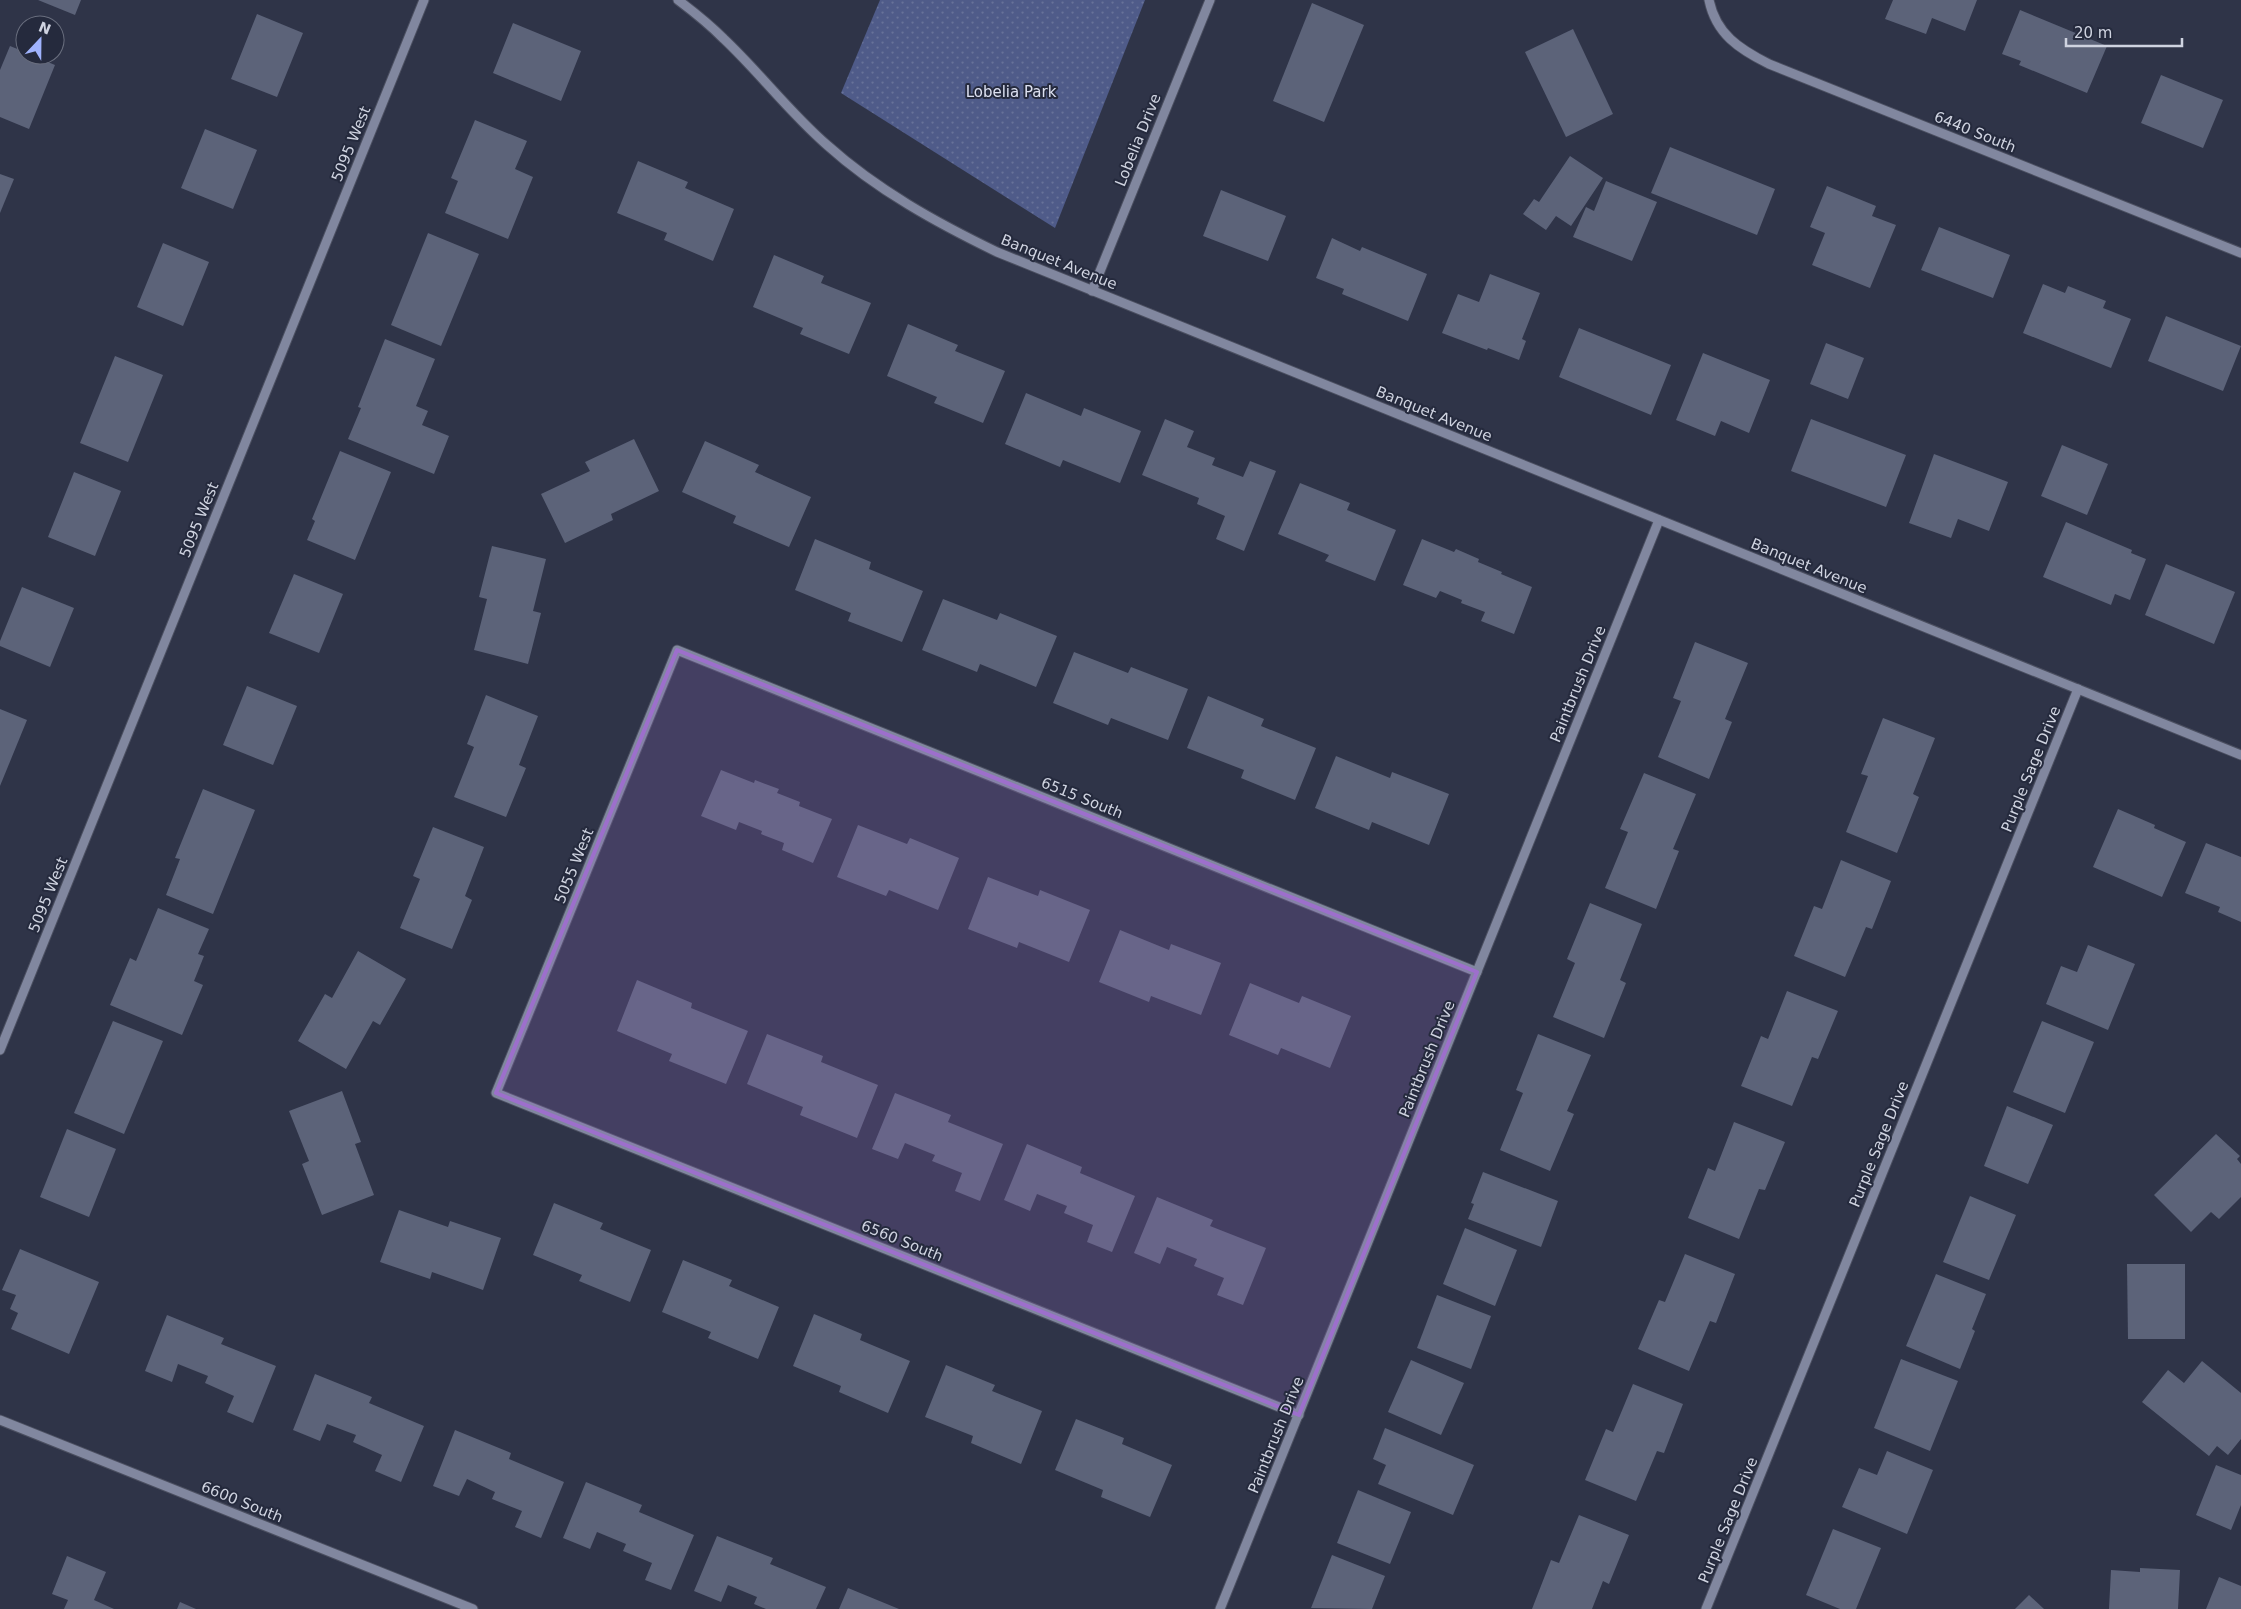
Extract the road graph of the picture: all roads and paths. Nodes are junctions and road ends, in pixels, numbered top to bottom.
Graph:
1 (424, 0) edge
2 (678, 0) edge
3 (1210, 0) edge
4 (1709, 0) edge
5 (2241, 253) edge
6 (1092, 291) junction
7 (1659, 520) junction
8 (677, 650) joint
9 (2078, 689) junction
10 (2241, 755) edge
11 (1477, 972) junction
12 (0, 1050) edge
13 (496, 1093) joint
14 (1299, 1415) junction
15 (0, 1420) edge
16 (473, 1609) edge
17 (1220, 1609) edge
18 (1706, 1609) edge

1 - 12 street, 5095 West
2 - 6 street, Banquet Avenue
3 - 6 street, Lobelia Drive
4 - 5 street, 6440 South
6 - 7 street, Banquet Avenue
7 - 9 street, Banquet Avenue
7 - 11 street, Paintbrush Drive
8 - 11 street, 6515 South
8 - 13 street, 5055 West
9 - 10 street, Banquet Avenue
9 - 18 street, Purple Sage Drive
11 - 14 street, Paintbrush Drive
13 - 14 street, 6560 South
14 - 17 street, Paintbrush Drive
15 - 16 street, 6600 South

